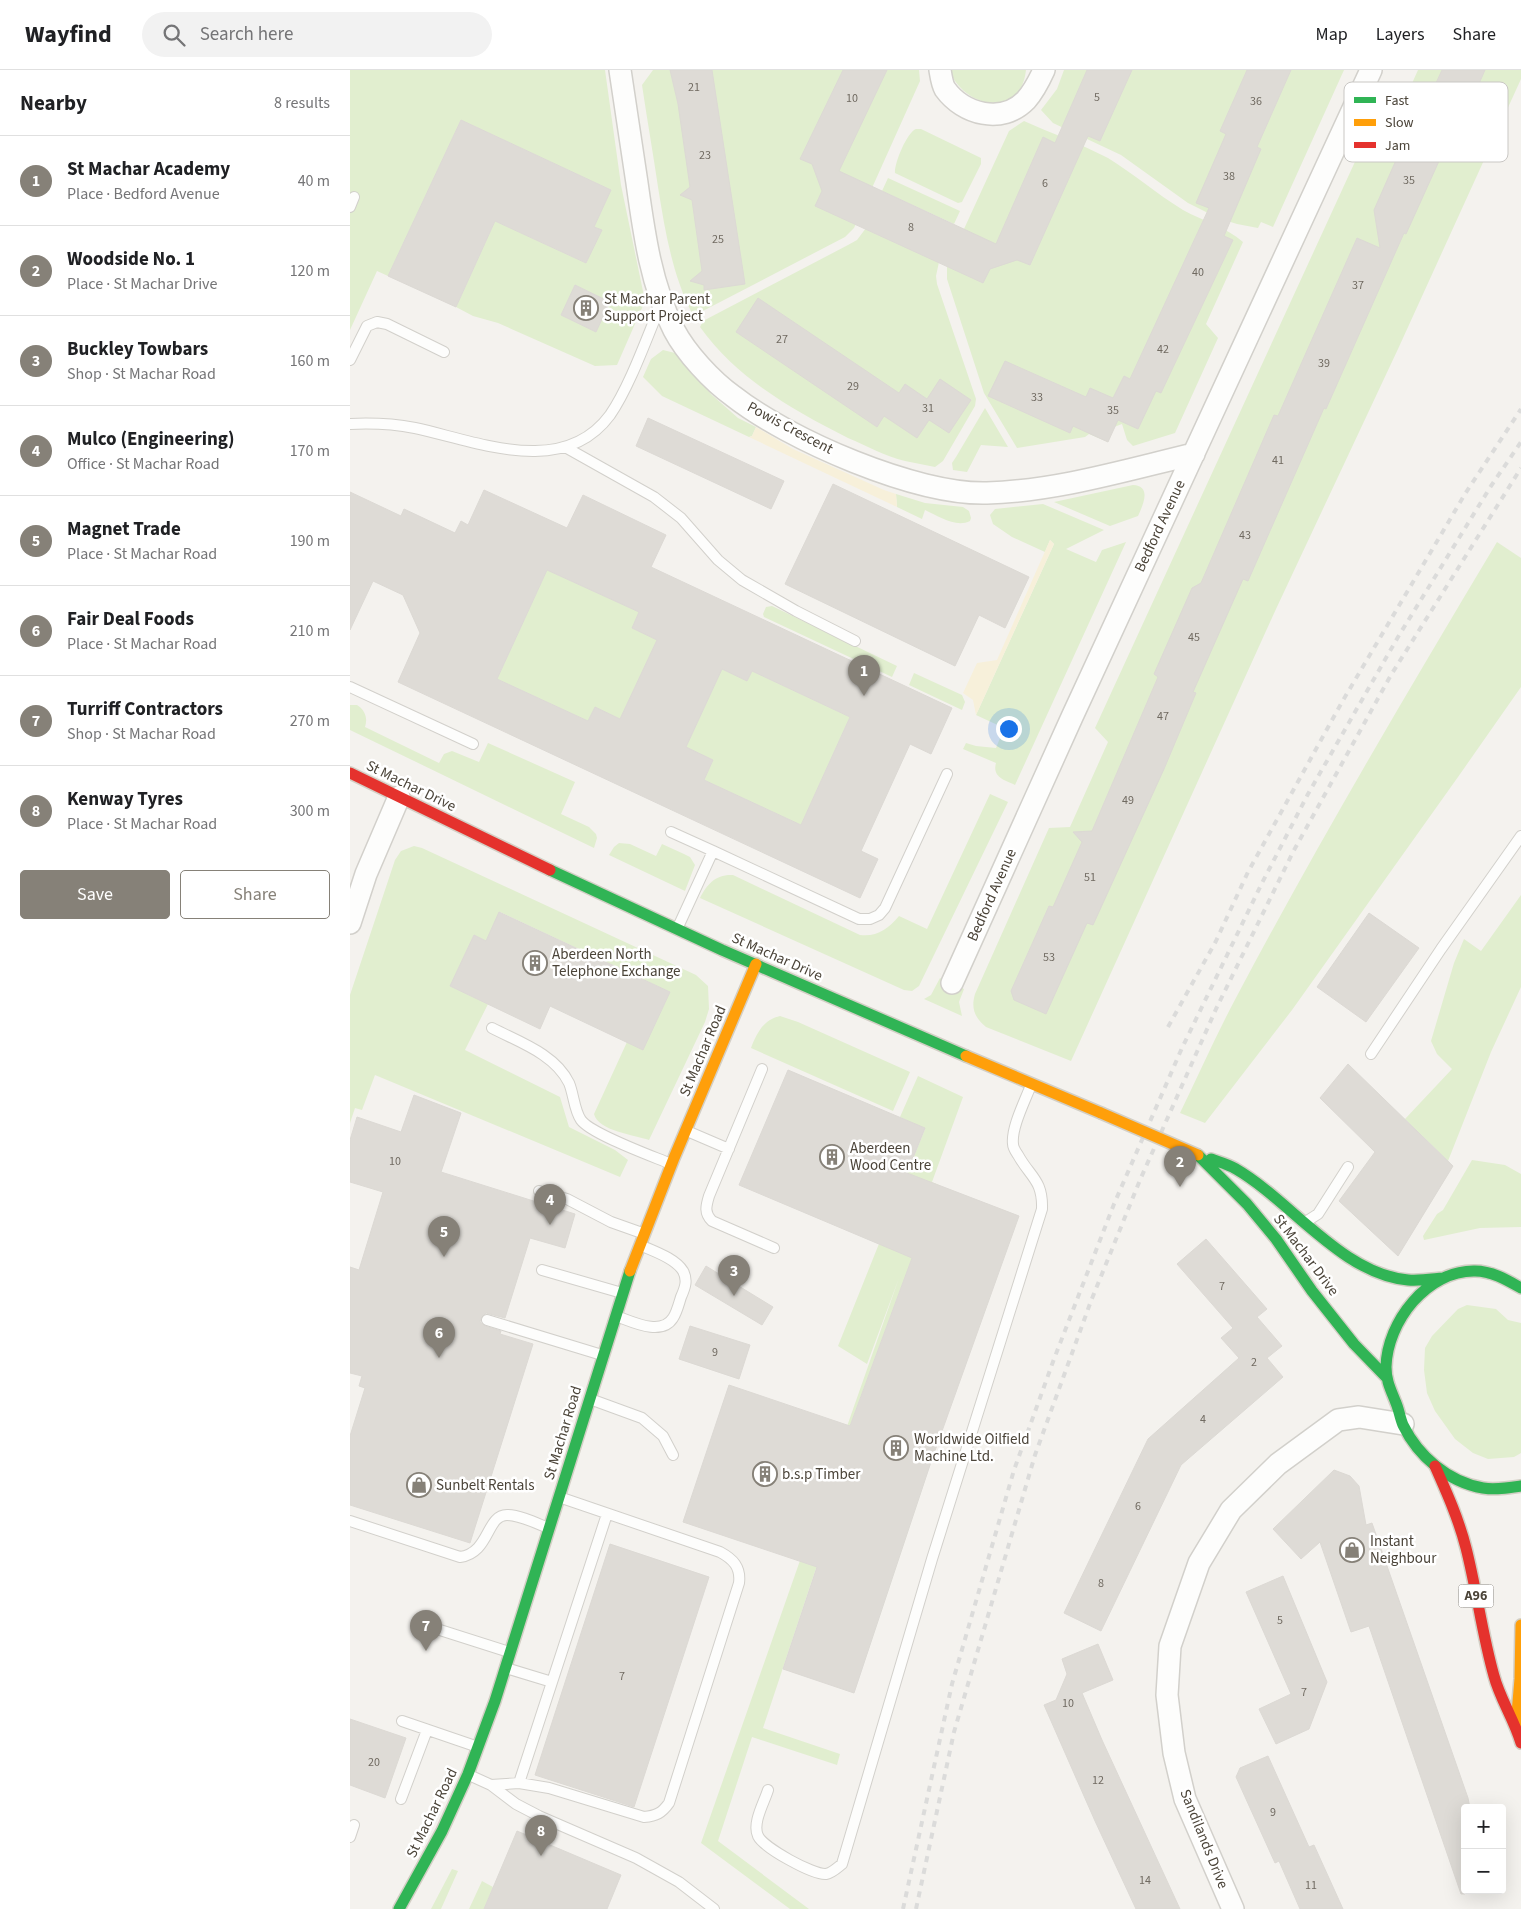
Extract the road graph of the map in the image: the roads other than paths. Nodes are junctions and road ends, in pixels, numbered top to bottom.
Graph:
1 (620, 70) edge
2 (940, 70) edge
3 (1044, 70) edge
4 (1370, 70) edge
5 (1364, 82) edge
6 (1344, 127) edge
7 (662, 301) junction
8 (444, 352) dead end
9 (350, 360) edge
10 (350, 424) edge
11 (565, 447) junction
12 (1194, 454) junction
13 (855, 641) dead end
14 (350, 687) edge
15 (473, 744) dead end
16 (350, 773) edge
17 (947, 774) dead end
18 (399, 797) junction
19 (671, 832) dead end
20 (1521, 836) edge
21 (713, 851) junction
22 (350, 923) edge
23 (677, 928) junction
24 (756, 964) junction
25 (952, 983) dead end
26 (492, 1028) dead end
27 (1371, 1054) dead end
28 (762, 1069) dead end
29 (1031, 1084) junction
30 (686, 1130) junction
31 (728, 1149) junction
32 (1198, 1155) junction
33 (672, 1164) junction
34 (1348, 1167) dead end
35 (539, 1191) dead end
36 (1305, 1222) junction
37 (641, 1239) junction
38 (774, 1248) dead end
39 (542, 1270) dead end
40 (1443, 1278) junction
41 (1521, 1288) edge
42 (622, 1293) junction
43 (615, 1316) junction
44 (487, 1320) dead end
45 (603, 1355) junction
46 (1386, 1377) junction
47 (589, 1399) junction
48 (1403, 1424) junction
49 (673, 1455) dead end
50 (1435, 1466) junction
51 (1521, 1486) edge
52 (559, 1497) junction
53 (607, 1514) junction
54 (350, 1521) edge
55 (549, 1528) junction
56 (418, 1623) dead end
57 (1521, 1625) edge
58 (510, 1652) junction
59 (505, 1668) junction
60 (552, 1682) junction
61 (402, 1722) dead end
62 (1516, 1725) junction
63 (427, 1730) junction
64 (1521, 1743) edge
65 (478, 1747) junction
66 (468, 1774) junction
67 (520, 1783) junction
68 (491, 1785) junction
69 (768, 1790) dead end
70 (401, 1799) dead end
71 (354, 1825) dead end
72 (350, 1837) edge
73 (399, 1909) edge
74 (714, 1909) edge
75 (1233, 1909) edge

1 - 7 street, Powis Crescent
2 - 3 street
4 - 5 street, Bedford Avenue
6 - 12 street, Bedford Avenue
7 - 11 lane
7 - 12 street, Powis Crescent
8 - 9 lane
10 - 11 lane
11 - 13 lane
12 - 25 street, Bedford Avenue
14 - 15 lane
16 - 18 main road, St Machar Drive
17 - 21 lane
18 - 22 street
18 - 23 main road, St Machar Drive
19 - 21 lane
20 - 27 lane
21 - 23 lane
23 - 24 main road, St Machar Drive
24 - 29 main road, St Machar Drive
24 - 30 main road, St Machar Road
26 - 33 lane
28 - 31 lane
29 - 32 main road, St Machar Drive, bridge
29 - 69 lane
30 - 31 lane
30 - 33 main road, St Machar Road
31 - 38 lane
32 - 36 main road, St Machar Drive
32 - 46 main road, St Machar Drive
33 - 37 main road, St Machar Road
34 - 36 lane
35 - 37 lane
36 - 40 main road, St Machar Drive
37 - 42 main road, St Machar Road
37 - 43 lane
39 - 42 lane
40 - 41 main road, A96
40 - 46 main road, A96
42 - 43 main road, St Machar Road
43 - 45 main road, St Machar Road
44 - 45 lane
45 - 47 main road, St Machar Road
46 - 48 main road, A96
47 - 49 lane
47 - 52 main road, St Machar Road
48 - 50 main road, A96
48 - 75 street, Sandilands Drive
50 - 51 main road, A96
50 - 62 main road, A96
52 - 53 lane
52 - 55 main road, St Machar Road
53 - 60 lane
53 - 67 lane
54 - 55 lane
55 - 58 main road, St Machar Road
56 - 58 lane
57 - 62 main road, A96
58 - 59 main road, St Machar Road
59 - 60 lane
59 - 65 main road, St Machar Road
60 - 67 lane
61 - 63 lane
62 - 64 main road, A96
63 - 65 lane
63 - 70 lane
65 - 66 main road, St Machar Road
66 - 68 lane
66 - 73 main road, St Machar Road
67 - 68 lane
68 - 74 lane
71 - 72 lane

